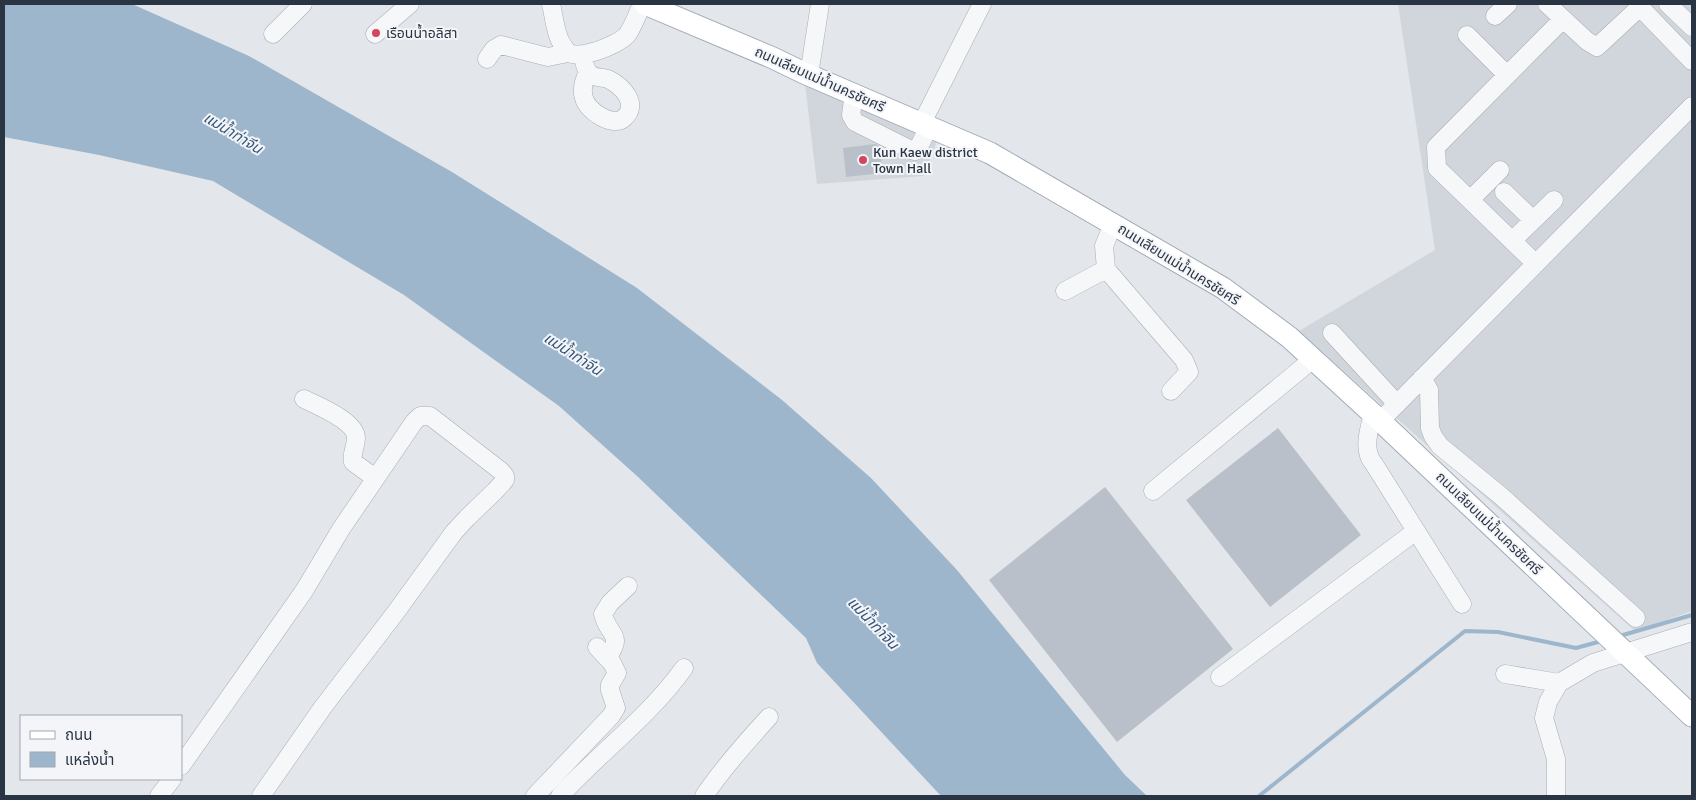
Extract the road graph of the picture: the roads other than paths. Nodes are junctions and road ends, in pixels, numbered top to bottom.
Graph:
1 (303, 4) edge
2 (410, 4) edge
3 (551, 4) edge
4 (644, 4) edge
5 (820, 4) edge
6 (982, 4) edge
7 (1508, 4) edge
8 (1547, 4) edge
9 (1668, 4) edge
10 (1638, 5) edge
11 (1494, 16) dead end
12 (1563, 19) junction
13 (1692, 27) edge
14 (273, 34) dead end
15 (375, 34) dead end
16 (1467, 36) dead end
17 (487, 59) dead end
18 (580, 60) junction
19 (1692, 61) edge
20 (809, 75) junction
21 (1507, 75) junction
22 (854, 93) junction
23 (1692, 106) edge
24 (925, 125) junction
25 (1500, 170) dead end
26 (1504, 192) dead end
27 (1470, 200) junction
28 (1554, 200) dead end
29 (1533, 220) junction
30 (1114, 224) junction
31 (1512, 241) junction
32 (1536, 264) junction
33 (1106, 268) junction
34 (1065, 291) dead end
35 (1332, 333) dead end
36 (1313, 360) junction
37 (1422, 378) junction
38 (1171, 391) dead end
39 (304, 399) dead end
40 (1397, 404) junction
41 (1376, 417) junction
42 (374, 477) junction
43 (1153, 491) dead end
44 (1416, 531) junction
45 (628, 586) dead end
46 (1462, 604) dead end
47 (1636, 618) dead end
48 (1692, 632) edge
49 (1626, 654) junction
50 (684, 668) dead end
51 (1505, 674) dead end
52 (1220, 677) dead end
53 (1559, 683) junction
54 (1692, 716) edge
55 (769, 717) dead end
56 (182, 765) edge
57 (171, 780) edge
58 (159, 796) edge
59 (261, 796) edge
60 (535, 796) edge
61 (560, 796) edge
62 (704, 796) edge
63 (1556, 796) edge

1 - 14 street
2 - 15 street
3 - 18 street
4 - 18 street
4 - 20 main road, ถนนเลียบแม่น้ำนครชัยศรี
5 - 20 street
6 - 24 street
7 - 11 street
8 - 12 street
9 - 13 street
10 - 12 street
10 - 19 street
12 - 21 street
16 - 21 street
17 - 18 street
20 - 22 main road, ถนนเลียบแม่น้ำนครชัยศรี
21 - 27 street
22 - 24 main road, ถนนเลียบแม่น้ำนครชัยศรี
22 - 24 street
23 - 32 street
24 - 30 main road, ถนนเลียบแม่น้ำนครชัยศรี
25 - 27 street
26 - 29 street
27 - 31 street
28 - 29 street
29 - 31 street
30 - 33 street
30 - 36 main road, ถนนเลียบแม่น้ำนครชัยศรี
31 - 32 street
32 - 37 street
33 - 34 street
33 - 38 street
35 - 40 street
36 - 41 main road, ถนนเลียบแม่น้ำนครชัยศรี
36 - 43 street
37 - 40 street
37 - 47 street
39 - 42 street
40 - 41 street
41 - 44 street
41 - 49 main road, ถนนเลียบแม่น้ำนครชัยศรี
42 - 56 street
42 - 59 street
44 - 46 street
44 - 52 street
45 - 60 street
48 - 49 street
49 - 53 street
49 - 54 main road, ถนนเลียบแม่น้ำนครชัยศรี
50 - 61 street
51 - 53 street
53 - 63 street
55 - 62 street
57 - 58 street

